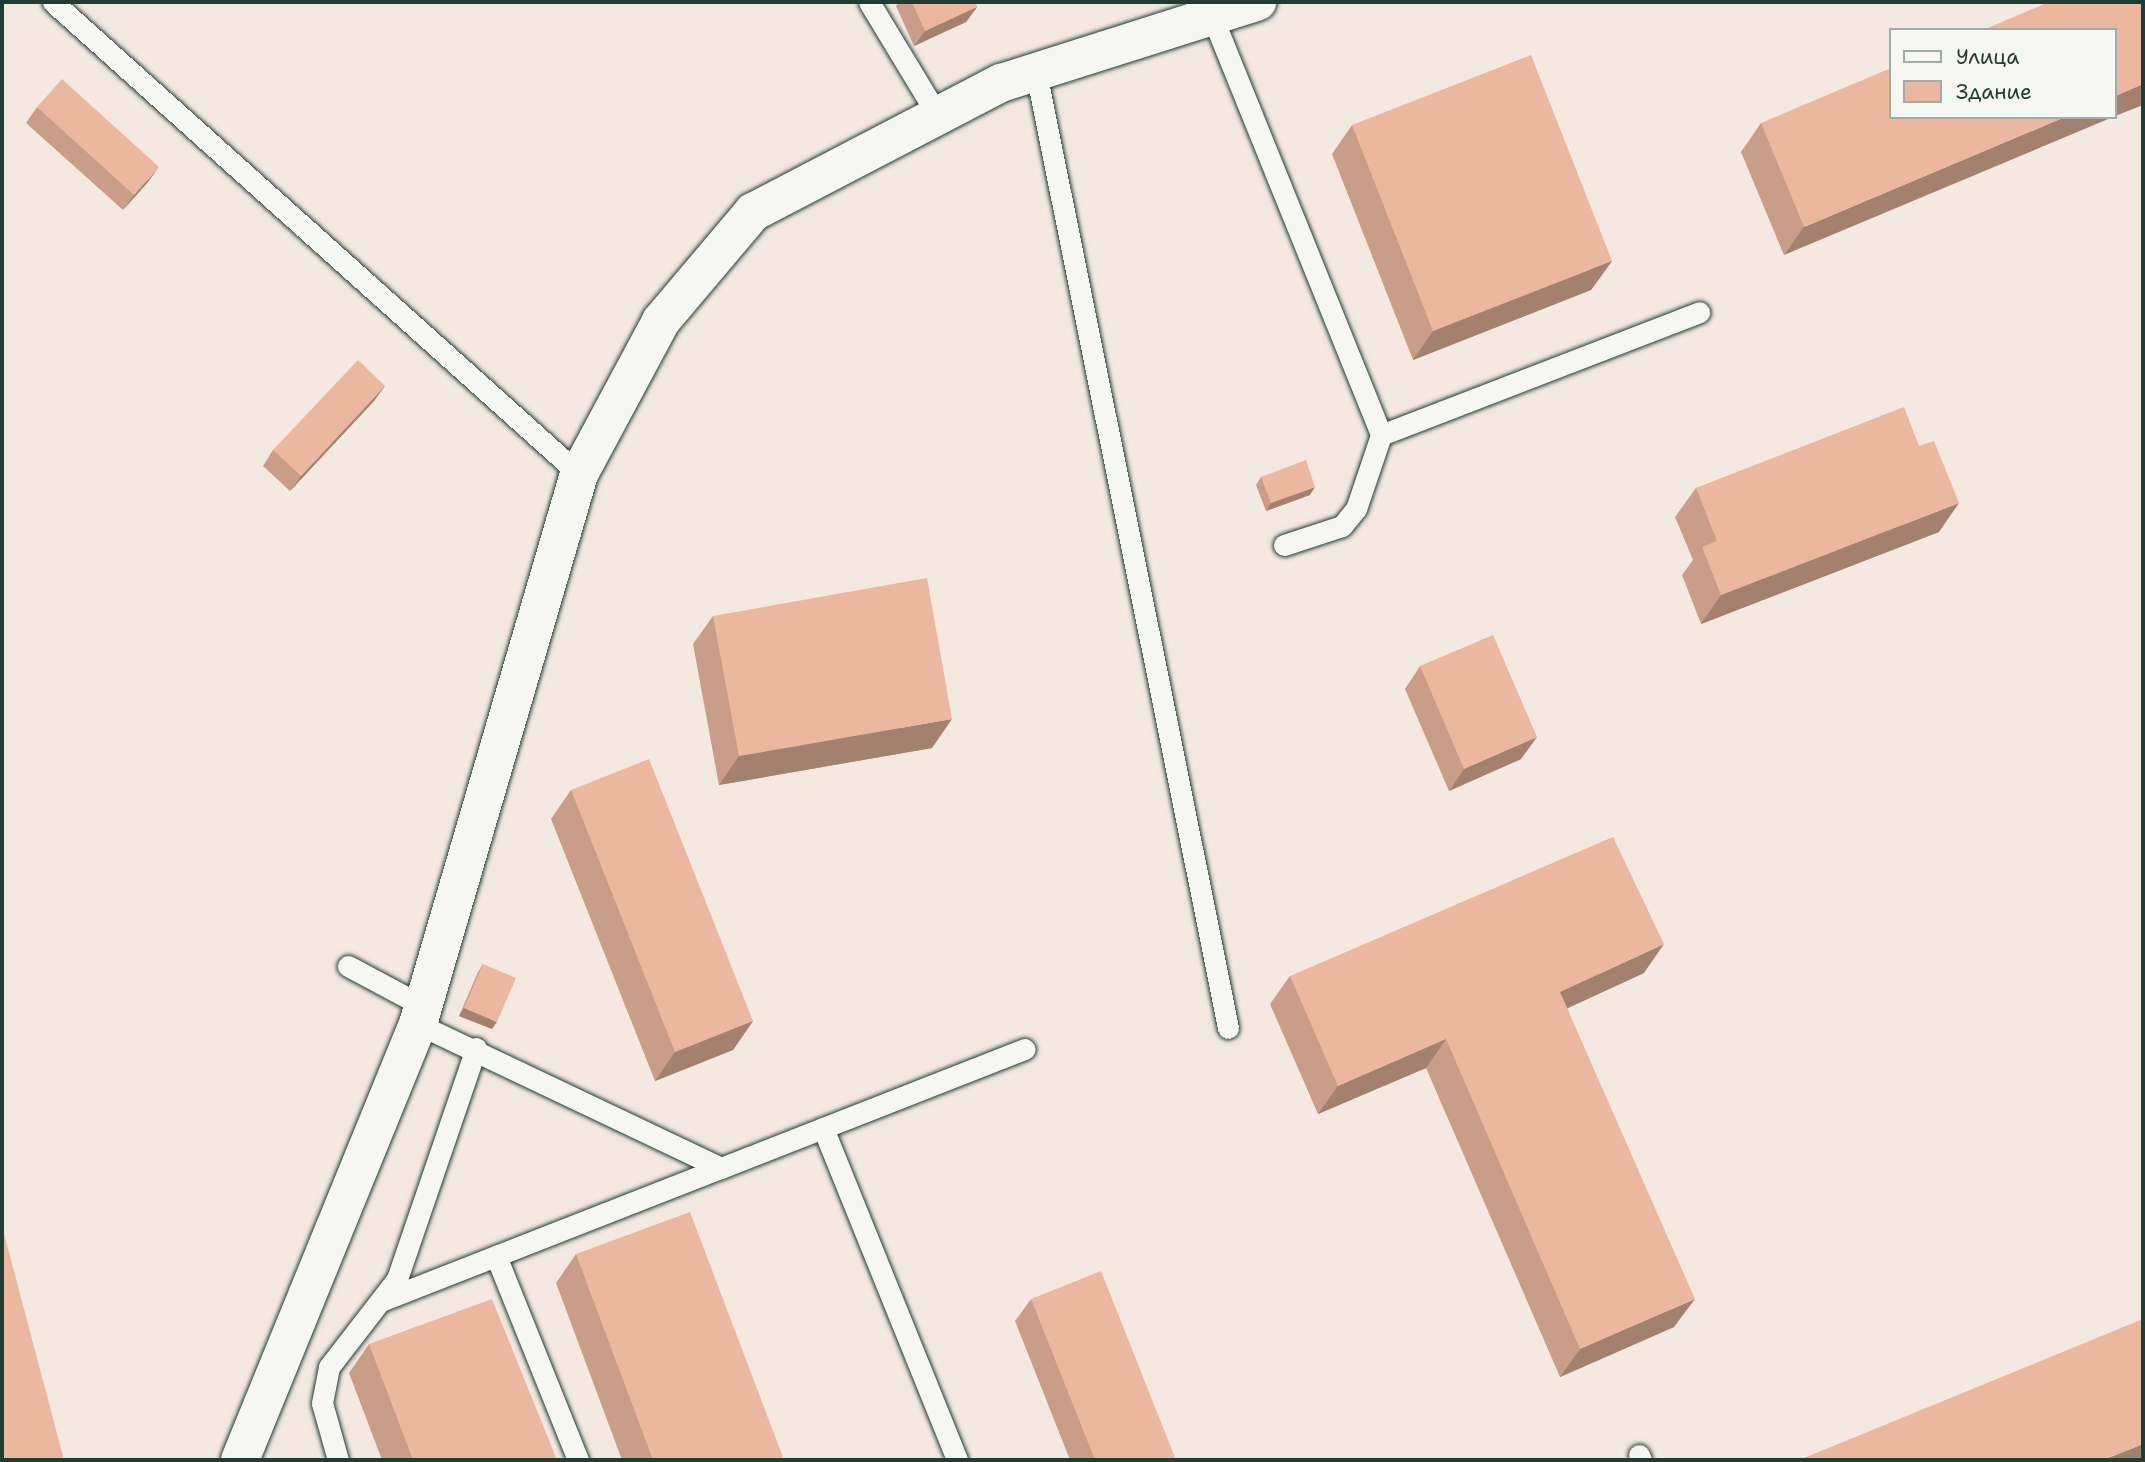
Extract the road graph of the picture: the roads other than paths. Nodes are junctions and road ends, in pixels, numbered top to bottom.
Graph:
1 (52, 2) edge
2 (869, 2) edge
3 (1257, 2) edge
4 (1212, 16) junction
5 (1036, 72) junction
6 (938, 116) junction
7 (1699, 312) dead end
8 (1381, 435) junction
9 (579, 474) junction
10 (1284, 545) dead end
11 (348, 966) dead end
12 (421, 1015) junction
13 (1228, 1028) dead end
14 (476, 1048) junction
15 (1024, 1049) dead end
16 (823, 1128) junction
17 (722, 1168) junction
18 (496, 1256) junction
19 (378, 1303) junction
20 (240, 1460) edge
21 (338, 1460) edge
22 (578, 1460) edge
23 (957, 1460) edge

1 - 9 lane
2 - 6 lane
3 - 4 street
4 - 5 street
4 - 8 lane
5 - 6 street
5 - 13 lane
6 - 9 street
7 - 8 lane
8 - 10 lane
9 - 12 street
11 - 12 lane
12 - 14 lane
12 - 20 street
14 - 17 lane
14 - 19 lane
15 - 16 lane
16 - 17 lane
16 - 23 lane
17 - 18 lane
18 - 19 lane
18 - 22 lane
19 - 21 lane

